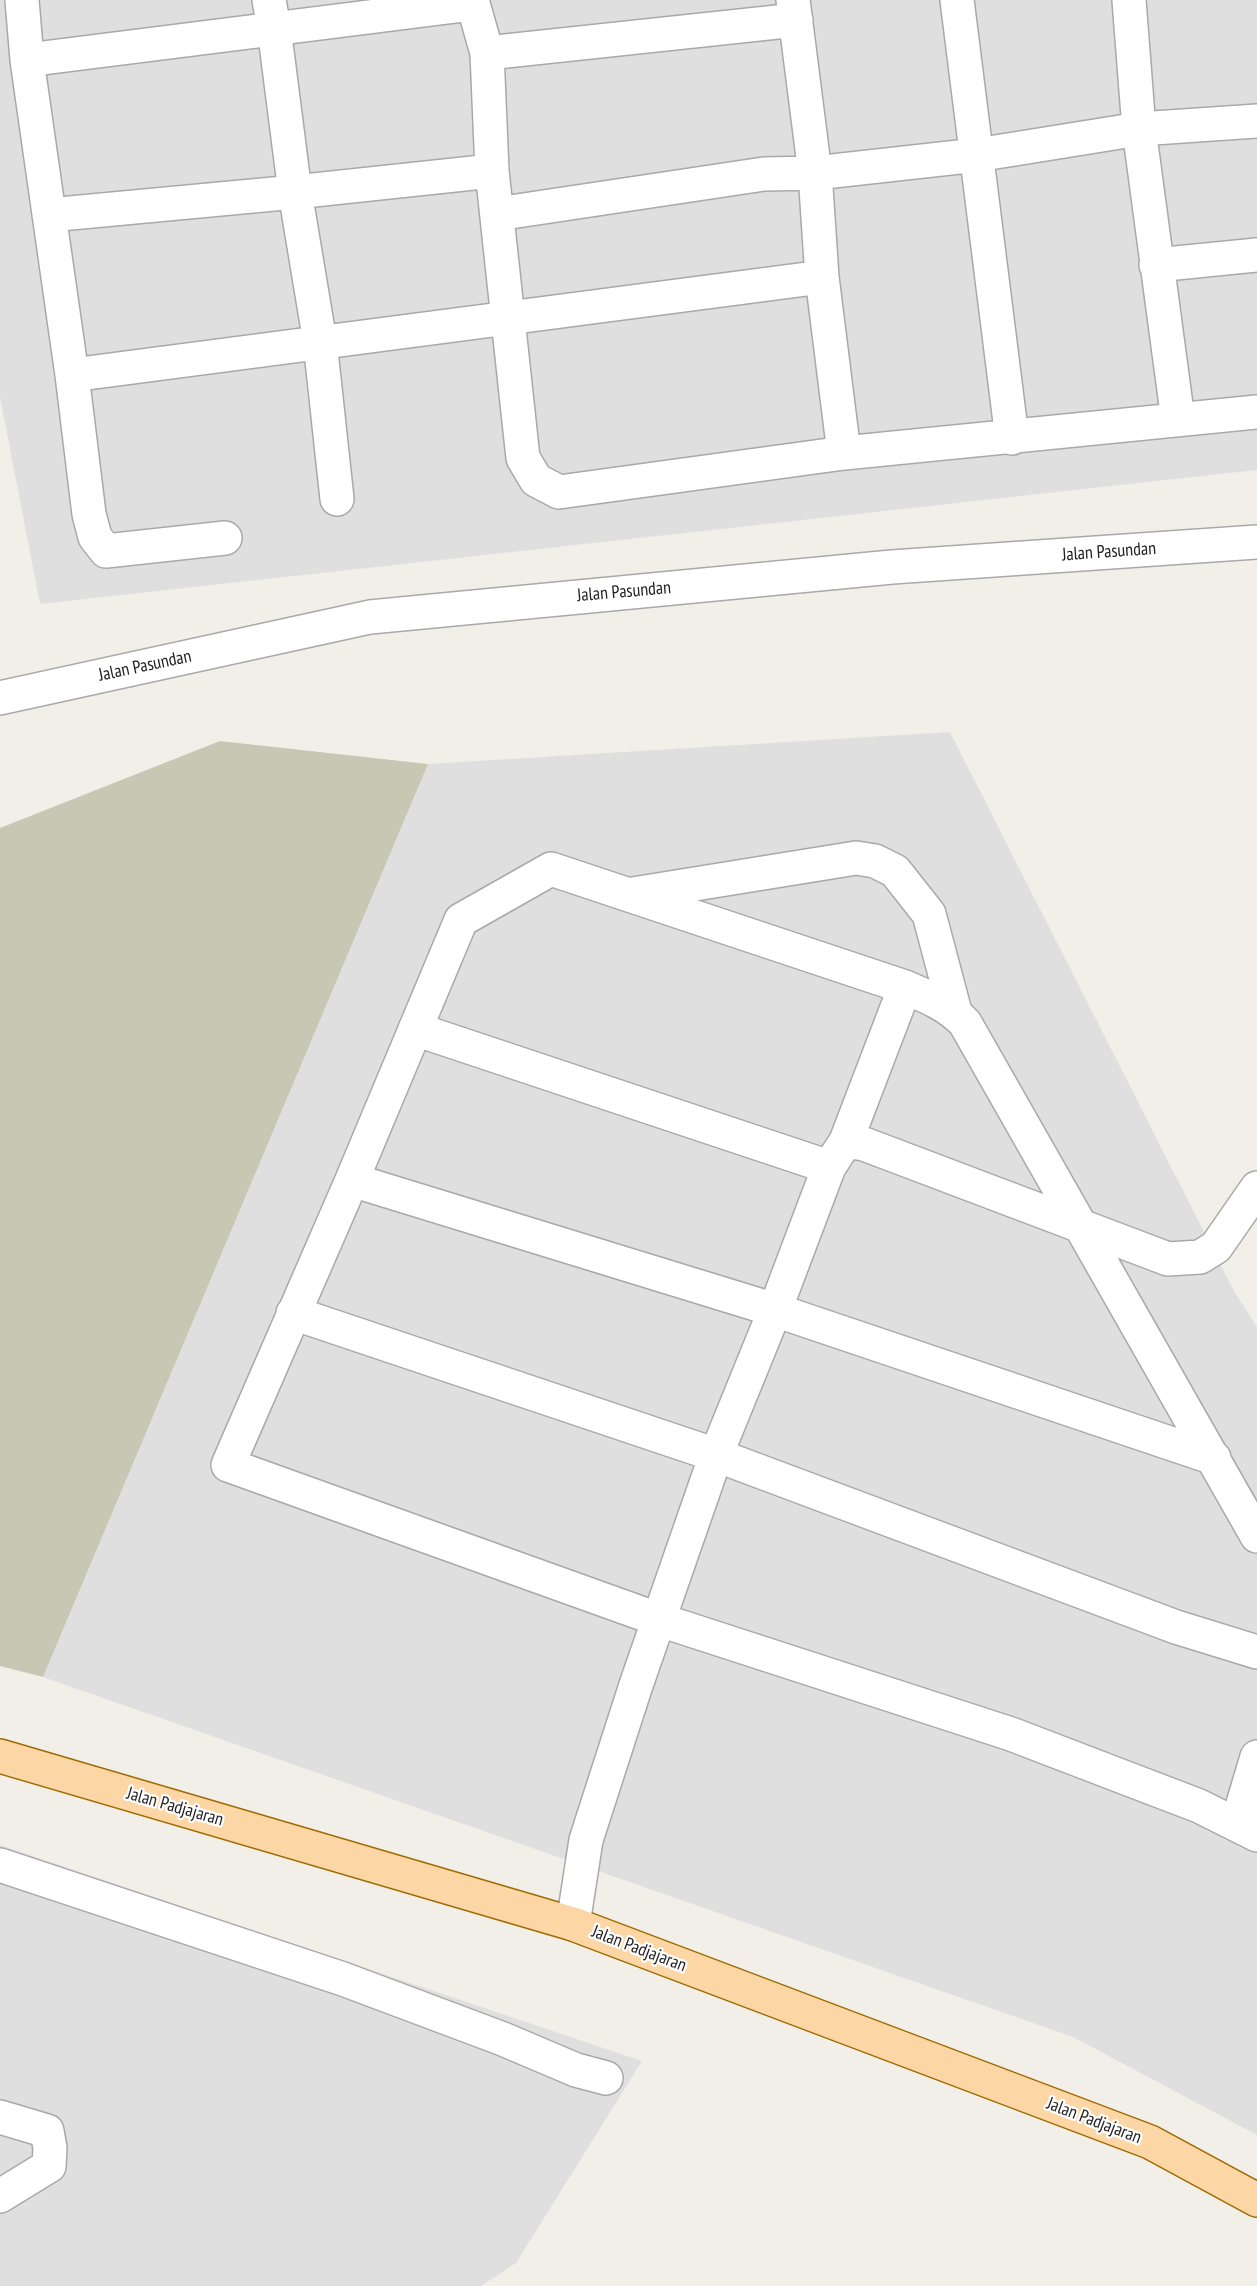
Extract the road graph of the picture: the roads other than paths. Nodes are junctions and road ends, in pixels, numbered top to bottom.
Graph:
1 (22, 0) edge
2 (957, 0) edge
3 (1129, 0) edge
4 (472, 2) edge
5 (794, 10) edge
6 (271, 14) edge
7 (487, 53) junction
8 (27, 60) junction
9 (1257, 121) edge
10 (1140, 129) junction
11 (977, 155) junction
12 (492, 171) junction
13 (815, 172) junction
14 (295, 192) junction
15 (497, 214) junction
16 (49, 215) junction
17 (1257, 255) edge
18 (1156, 265) junction
19 (822, 277) junction
20 (508, 318) junction
21 (320, 342) junction
22 (72, 375) junction
23 (1257, 412) edge
24 (1178, 420) junction
25 (1012, 438) junction
26 (844, 453) junction
27 (337, 499) dead end
28 (225, 538) dead end
29 (1257, 542) edge
30 (0, 698) edge
31 (628, 895) junction
32 (905, 987) junction
33 (955, 1012) junction
34 (415, 1029) junction
35 (838, 1154) junction
36 (352, 1180) junction
37 (1257, 1188) edge
38 (1082, 1226) junction
39 (775, 1310) junction
40 (293, 1313) junction
41 (716, 1455) junction
42 (1214, 1458) junction
43 (1257, 1536) edge
44 (660, 1620) junction
45 (1257, 1652) edge
46 (0, 1756) edge
47 (1257, 1757) edge
48 (1247, 1830) edge
49 (0, 1865) edge
50 (573, 1924) junction
51 (606, 2078) dead end
52 (0, 2117) edge
53 (0, 2196) edge
54 (1257, 2200) edge

1 - 8 street
2 - 11 street
3 - 10 street
4 - 6 street
4 - 7 street
5 - 7 street
5 - 13 street
6 - 8 street
6 - 14 street
7 - 12 street
8 - 16 street
9 - 10 street
10 - 11 street
10 - 18 street
11 - 13 street
11 - 25 street
12 - 14 street
12 - 15 street
13 - 15 street
13 - 19 street
14 - 16 street
14 - 21 street
15 - 20 street
16 - 22 street
17 - 18 street
18 - 24 street
19 - 20 street
19 - 26 street
20 - 21 street
20 - 26 street
21 - 22 street
21 - 27 street
22 - 28 street
23 - 24 street
24 - 25 street
25 - 26 street
29 - 30 street, Jalan Pasundan
31 - 32 street
31 - 33 street
31 - 34 street
32 - 33 street
32 - 35 street
33 - 38 street
34 - 35 street
34 - 36 street
35 - 38 street
35 - 39 street
36 - 39 street
36 - 40 street
37 - 38 street
38 - 42 street
39 - 41 street
39 - 42 street
40 - 41 street
40 - 44 street
41 - 44 street
41 - 45 street
42 - 43 street
44 - 48 street
44 - 50 street
46 - 50 main road, Jalan Padjajaran
47 - 48 street
49 - 51 street
50 - 54 main road, Jalan Padjajaran
52 - 53 street

